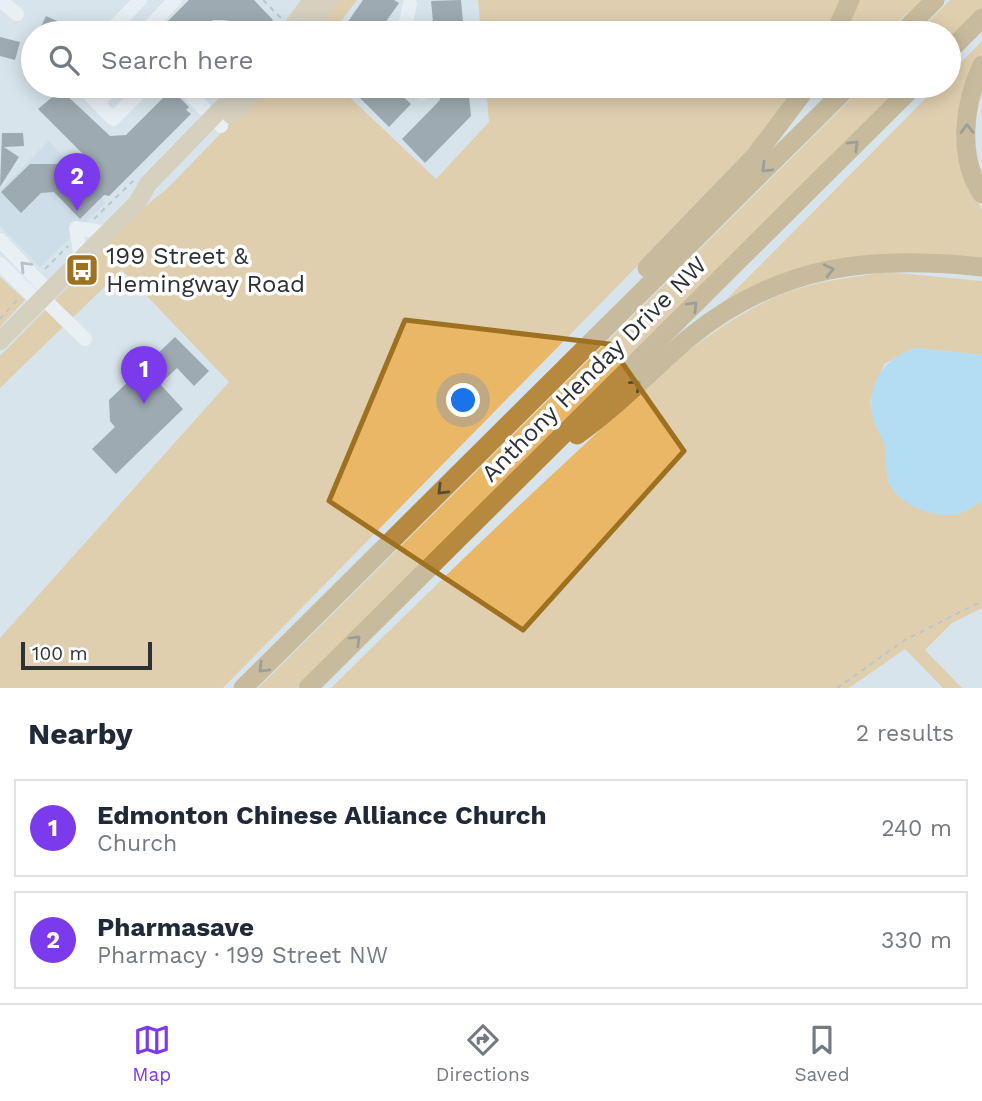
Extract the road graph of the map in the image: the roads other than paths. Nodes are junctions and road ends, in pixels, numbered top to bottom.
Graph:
1 (140, 0) edge
2 (175, 0) edge
3 (312, 0) edge
4 (330, 0) edge
5 (850, 0) edge
6 (935, 0) edge
7 (0, 1) edge
8 (410, 4) dead end
9 (17, 14) dead end
10 (982, 18) edge
11 (120, 21) edge
12 (155, 21) edge
13 (292, 21) edge
14 (315, 21) edge
15 (406, 21) edge
16 (840, 21) edge
17 (914, 21) edge
18 (961, 39) edge
19 (982, 65) edge
20 (92, 98) edge
21 (102, 98) edge
22 (134, 98) edge
23 (198, 98) edge
24 (235, 98) edge
25 (246, 98) edge
26 (799, 98) edge
27 (837, 98) edge
28 (902, 98) edge
29 (97, 103) junction
30 (218, 122) junction
31 (982, 194) edge
32 (107, 233) junction
33 (0, 240) edge
34 (81, 259) junction
35 (0, 264) edge
36 (982, 267) edge
37 (44, 297) junction
38 (85, 339) dead end
39 (0, 341) edge
40 (542, 390) junction
41 (525, 472) junction
42 (243, 688) edge
43 (308, 688) edge

1 - 11 street
2 - 12 street
3 - 13 main road
4 - 14 main road
5 - 16 highway
6 - 17 highway
7 - 9 street
8 - 15 street
10 - 18 highway
31 -> 19 highway
20 - 29 street
21 - 29 street
22 - 29 street
23 - 30 street
24 - 30 main road
25 - 30 main road
26 - 40 highway
27 -> 40 highway, Anthony Henday Drive NW
41 -> 28 highway, Anthony Henday Drive NW
30 - 32 main road
32 - 34 main road
32 - 34 street
37 -> 33 street
34 - 37 main road
35 - 37 street
41 -> 36 highway
37 - 38 street
37 - 39 main road
40 -> 42 highway, Anthony Henday Drive NW
43 -> 41 highway, Anthony Henday Drive NW

